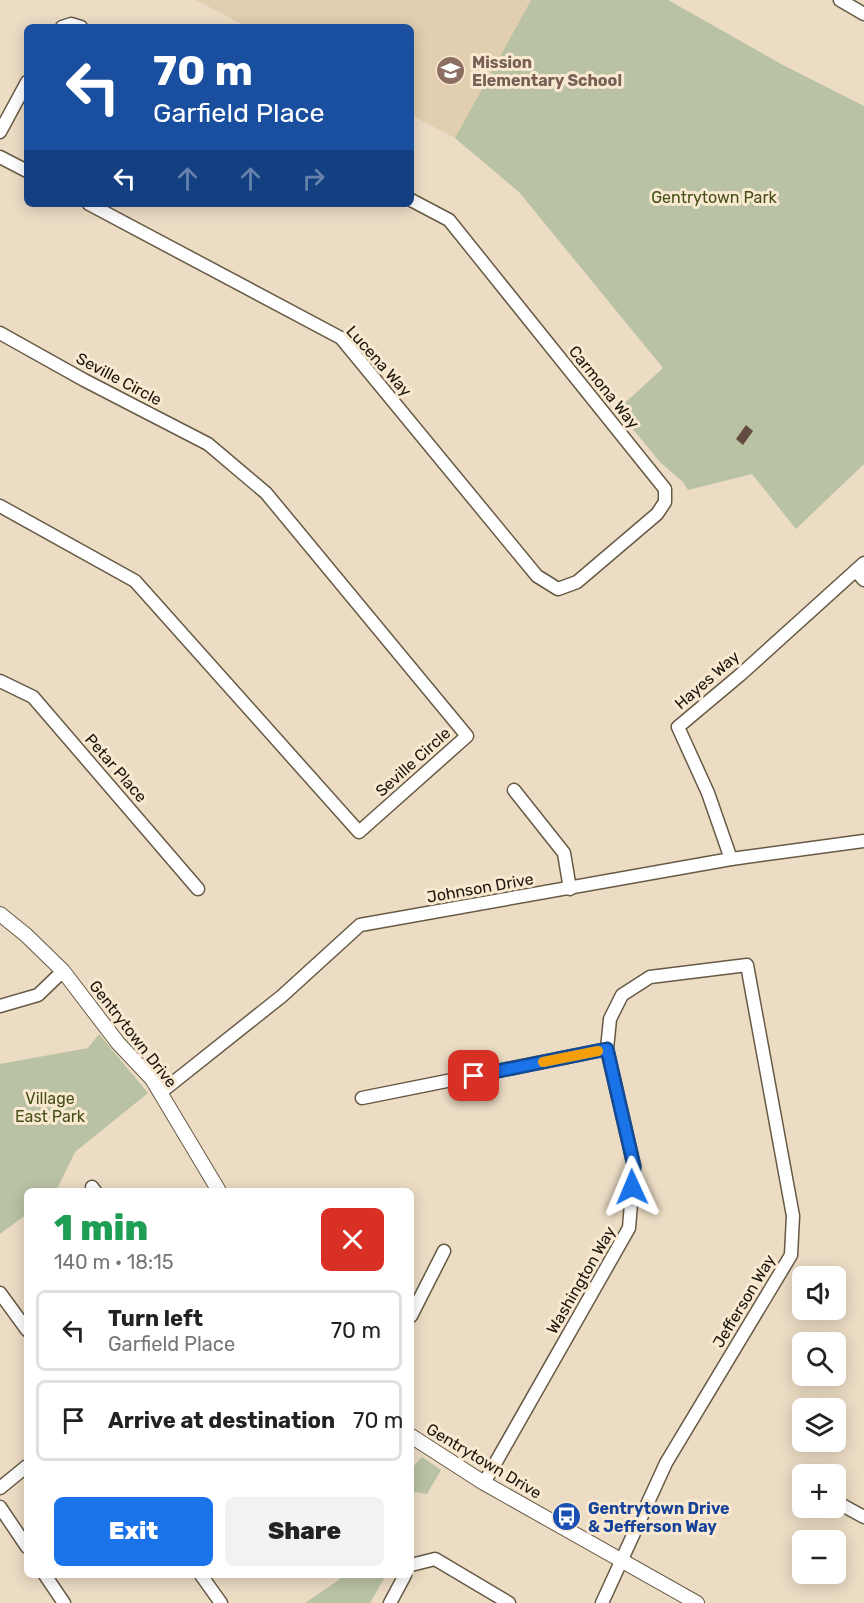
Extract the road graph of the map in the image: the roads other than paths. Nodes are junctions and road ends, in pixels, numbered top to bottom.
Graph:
1 (840, 0) edge
2 (864, 14) edge
3 (24, 88) edge
4 (0, 132) edge
5 (0, 156) edge
6 (24, 169) edge
7 (414, 202) edge
8 (95, 207) edge
9 (0, 333) edge
10 (0, 506) edge
11 (861, 572) edge
12 (558, 589) joint
13 (0, 681) edge
14 (514, 790) dead end
15 (864, 841) edge
16 (731, 859) junction
17 (198, 889) dead end
18 (570, 889) junction
19 (0, 914) edge
20 (747, 965) joint
21 (63, 971) junction
22 (0, 1006) edge
23 (607, 1049) junction
24 (160, 1093) junction
25 (362, 1098) dead end
26 (217, 1188) edge
27 (444, 1251) dead end
28 (0, 1293) edge
29 (414, 1310) edge
30 (24, 1326) edge
31 (414, 1438) edge
32 (24, 1468) edge
33 (484, 1483) junction
34 (0, 1488) edge
35 (0, 1507) edge
36 (846, 1507) edge
37 (864, 1517) edge
38 (24, 1543) edge
39 (621, 1560) junction
40 (414, 1564) edge
41 (47, 1578) edge
42 (203, 1578) edge
43 (403, 1578) edge
44 (64, 1603) edge
45 (220, 1603) edge
46 (390, 1603) edge
47 (509, 1603) edge
48 (602, 1603) edge
49 (697, 1603) edge

1 - 2 street
3 - 4 street
5 - 6 street
7 - 12 street, Carmona Way
8 - 12 street, Lucena Way
9 - 10 street, Seville Circle
11 - 16 street, Hayes Way
13 - 17 street, Petar Place
14 - 18 street
15 - 16 street, Johnson Drive
16 - 18 street, Johnson Drive
18 - 24 street, Johnson Drive
19 - 21 street, Gentrytown Drive
20 - 23 street, Washington Way
20 - 39 street, Jefferson Way
21 - 22 street
21 - 24 street, Gentrytown Drive
23 - 25 street
23 - 33 street, Washington Way
24 - 26 street, Gentrytown Drive
27 - 29 street
28 - 30 street
31 - 33 street, Gentrytown Drive
32 - 34 street
33 - 39 street, Gentrytown Drive
35 - 38 street
36 - 37 street
39 - 48 street, Jefferson Way
39 - 49 street, Gentrytown Drive
40 - 47 street
41 - 44 street
42 - 45 street
43 - 46 street

